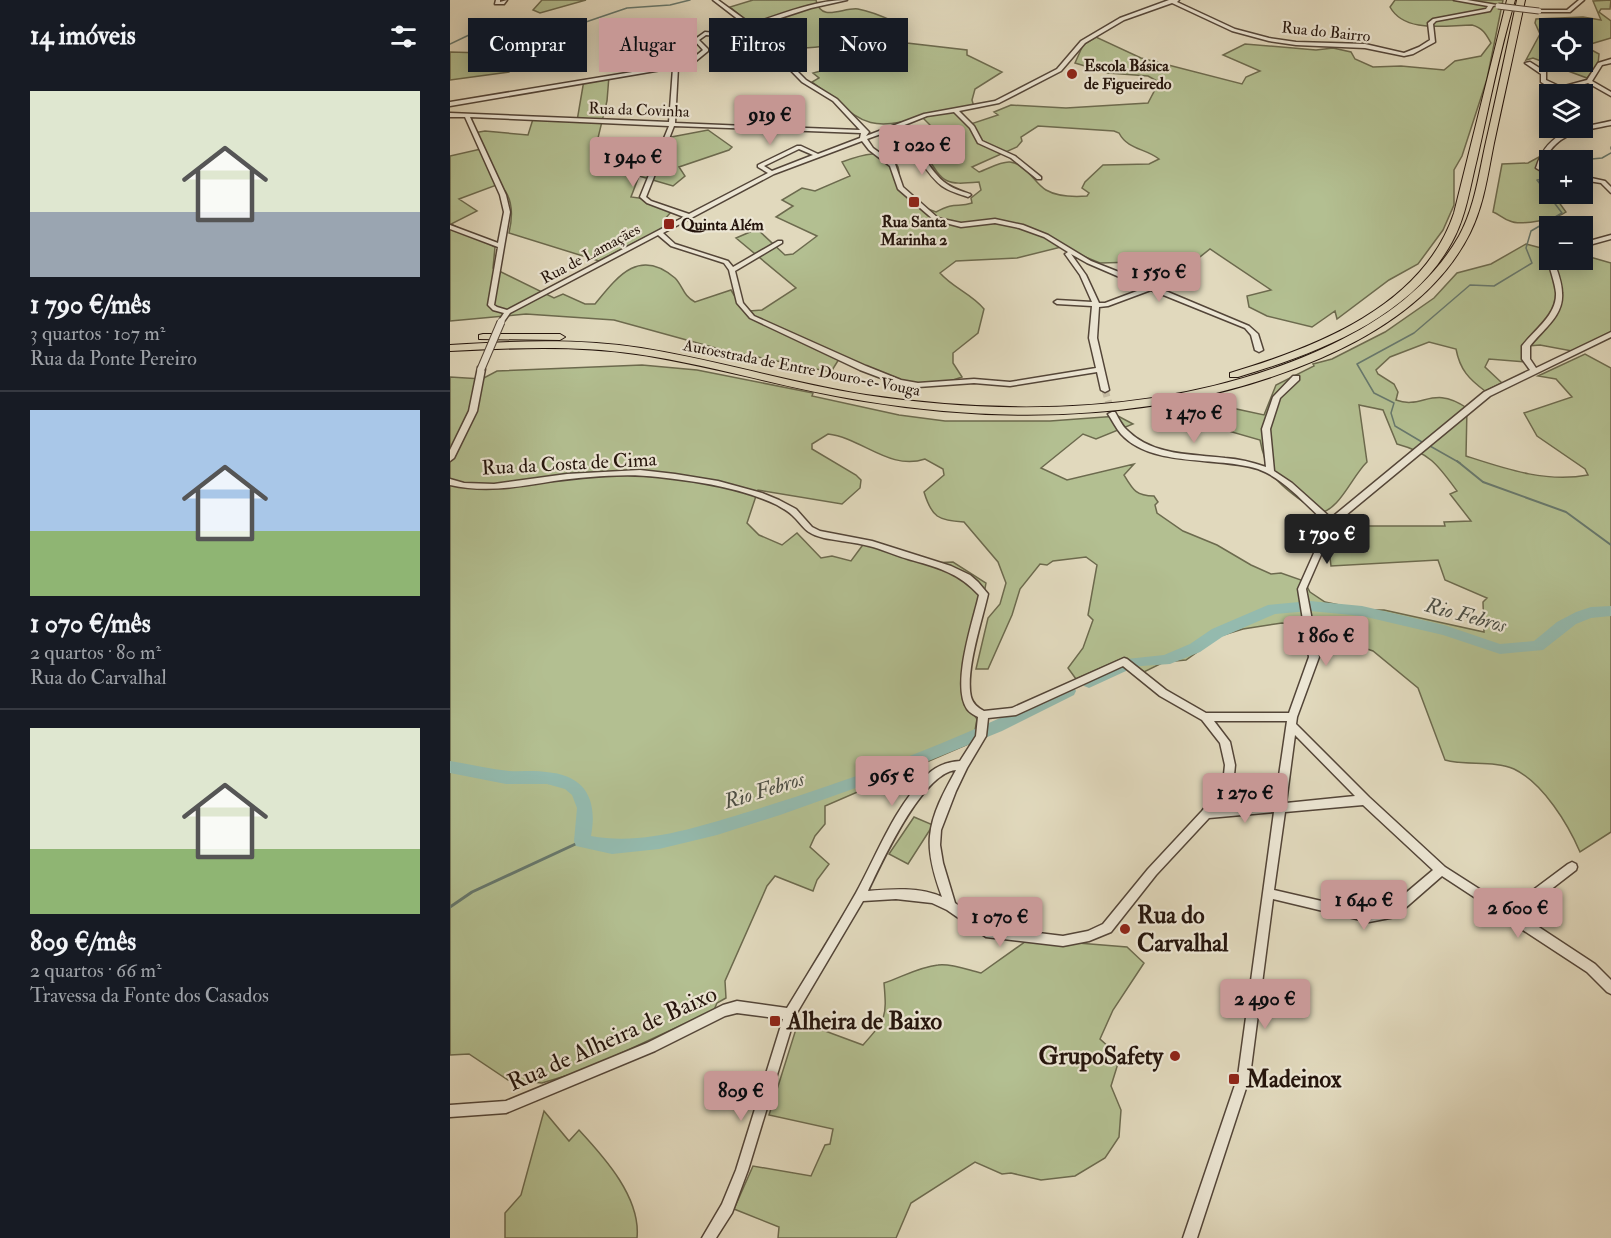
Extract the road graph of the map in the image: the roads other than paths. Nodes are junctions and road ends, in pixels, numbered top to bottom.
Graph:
1 (498, 0) edge
2 (505, 0) edge
3 (715, 0) edge
4 (845, 0) edge
5 (1178, 0) edge
6 (1456, 0) edge
7 (1511, 0) edge
8 (1521, 0) edge
9 (1582, 0) edge
10 (1169, 1) edge
11 (1491, 5) junction
12 (739, 18) edge
13 (775, 18) edge
14 (697, 41) edge
15 (697, 57) edge
16 (1611, 61) edge
17 (1528, 63) dead end
18 (641, 72) edge
19 (676, 72) edge
20 (795, 72) edge
21 (1589, 81) junction
22 (1611, 94) edge
23 (450, 105) edge
24 (955, 110) junction
25 (769, 112) dead end
26 (450, 115) edge
27 (463, 116) junction
28 (1611, 123) edge
29 (672, 124) junction
30 (776, 127) junction
31 (891, 127) junction
32 (864, 135) junction
33 (1547, 150) edge
34 (817, 155) junction
35 (772, 173) junction
36 (1039, 178) dead end
37 (1593, 180) edge
38 (1611, 191) edge
39 (968, 195) dead end
40 (688, 216) junction
41 (450, 227) edge
42 (658, 232) junction
43 (1611, 237) edge
44 (780, 242) dead end
45 (1593, 242) edge
46 (500, 246) junction
47 (1065, 250) junction
48 (732, 270) junction
49 (1553, 270) edge
50 (1153, 287) junction
51 (1057, 302) dead end
52 (1096, 304) junction
53 (508, 312) junction
54 (1611, 334) edge
55 (450, 339) edge
56 (450, 348) edge
57 (1259, 350) dead end
58 (1099, 370) junction
59 (1535, 372) junction
60 (1296, 378) dead end
61 (1105, 390) tunnel mouth
62 (1112, 414) tunnel mouth
63 (450, 458) edge
64 (1270, 471) junction
65 (450, 482) edge
66 (1331, 523) junction
67 (983, 715) junction
68 (1204, 717) junction
69 (1292, 721) junction
70 (963, 765) junction
71 (1365, 800) junction
72 (1279, 807) junction
73 (1206, 814) junction
74 (1572, 867) dead end
75 (1441, 870) junction
76 (1268, 893) junction
77 (860, 896) junction
78 (951, 906) junction
79 (1508, 916) junction
80 (1611, 988) edge
81 (790, 1014) junction
82 (450, 1111) edge
83 (709, 1238) edge
84 (1190, 1238) edge

1 - 2 street
3 - 12 street
4 - 13 street
5 - 10 street, Rua de Lamaçães
6 - 11 street
7 - 55 highway, Autoestrada de Entre Douro-e-Vouga
8 - 56 highway, Autoestrada de Entre Douro-e-Vouga
9 - 11 street, bridge
10 - 11 street, Rua do Bairro
10 - 24 street, Rua de Lamaçães
14 - 15 street
16 - 21 street
17 - 21 street
18 - 23 street
19 - 29 street
20 - 32 street
21 - 22 street
23 - 27 street
24 - 31 street, Rua de Lamaçães
24 - 36 street
25 - 30 street
26 - 27 street, Rua da Covinha
27 - 29 street, Rua da Covinha
27 - 46 street
28 - 33 street
29 - 30 street, Rua da Covinha
29 - 40 street
30 - 32 street, Rua da Covinha
31 - 32 street, Rua de Lamaçães
31 - 39 street
32 - 34 street, Rua de Lamaçães
32 - 47 street
34 - 35 street, Rua de Lamaçães
34 - 35 street
35 - 40 street, Rua de Lamaçães
37 - 38 street
40 - 42 street, Rua de Lamaçães
41 - 46 street
42 - 48 street
42 - 53 street, Rua de Lamaçães
43 - 45 street
44 - 48 street
46 - 53 street
47 - 50 street
47 - 52 street
48 - 58 street
49 - 59 street
50 - 52 street
50 - 57 street
51 - 52 street
52 - 58 street
53 - 63 street, Rua de Lamaçães, bridge
54 - 59 street
58 - 61 street
59 - 66 street
60 - 64 street
62 - 64 street
64 - 66 street
65 - 67 street, Rua da Costa de Cima
66 - 69 street
67 - 68 street
67 - 70 street
68 - 69 street
68 - 73 street
69 - 71 street
69 - 72 street
70 - 77 street
70 - 78 street
71 - 72 street
71 - 75 street
72 - 73 street
72 - 76 street
73 - 78 street
74 - 79 street
75 - 76 street
75 - 79 street
76 - 84 street
77 - 78 street
77 - 81 street
79 - 80 street
81 - 82 street, Rua de Alheira de Baixo
81 - 83 street

